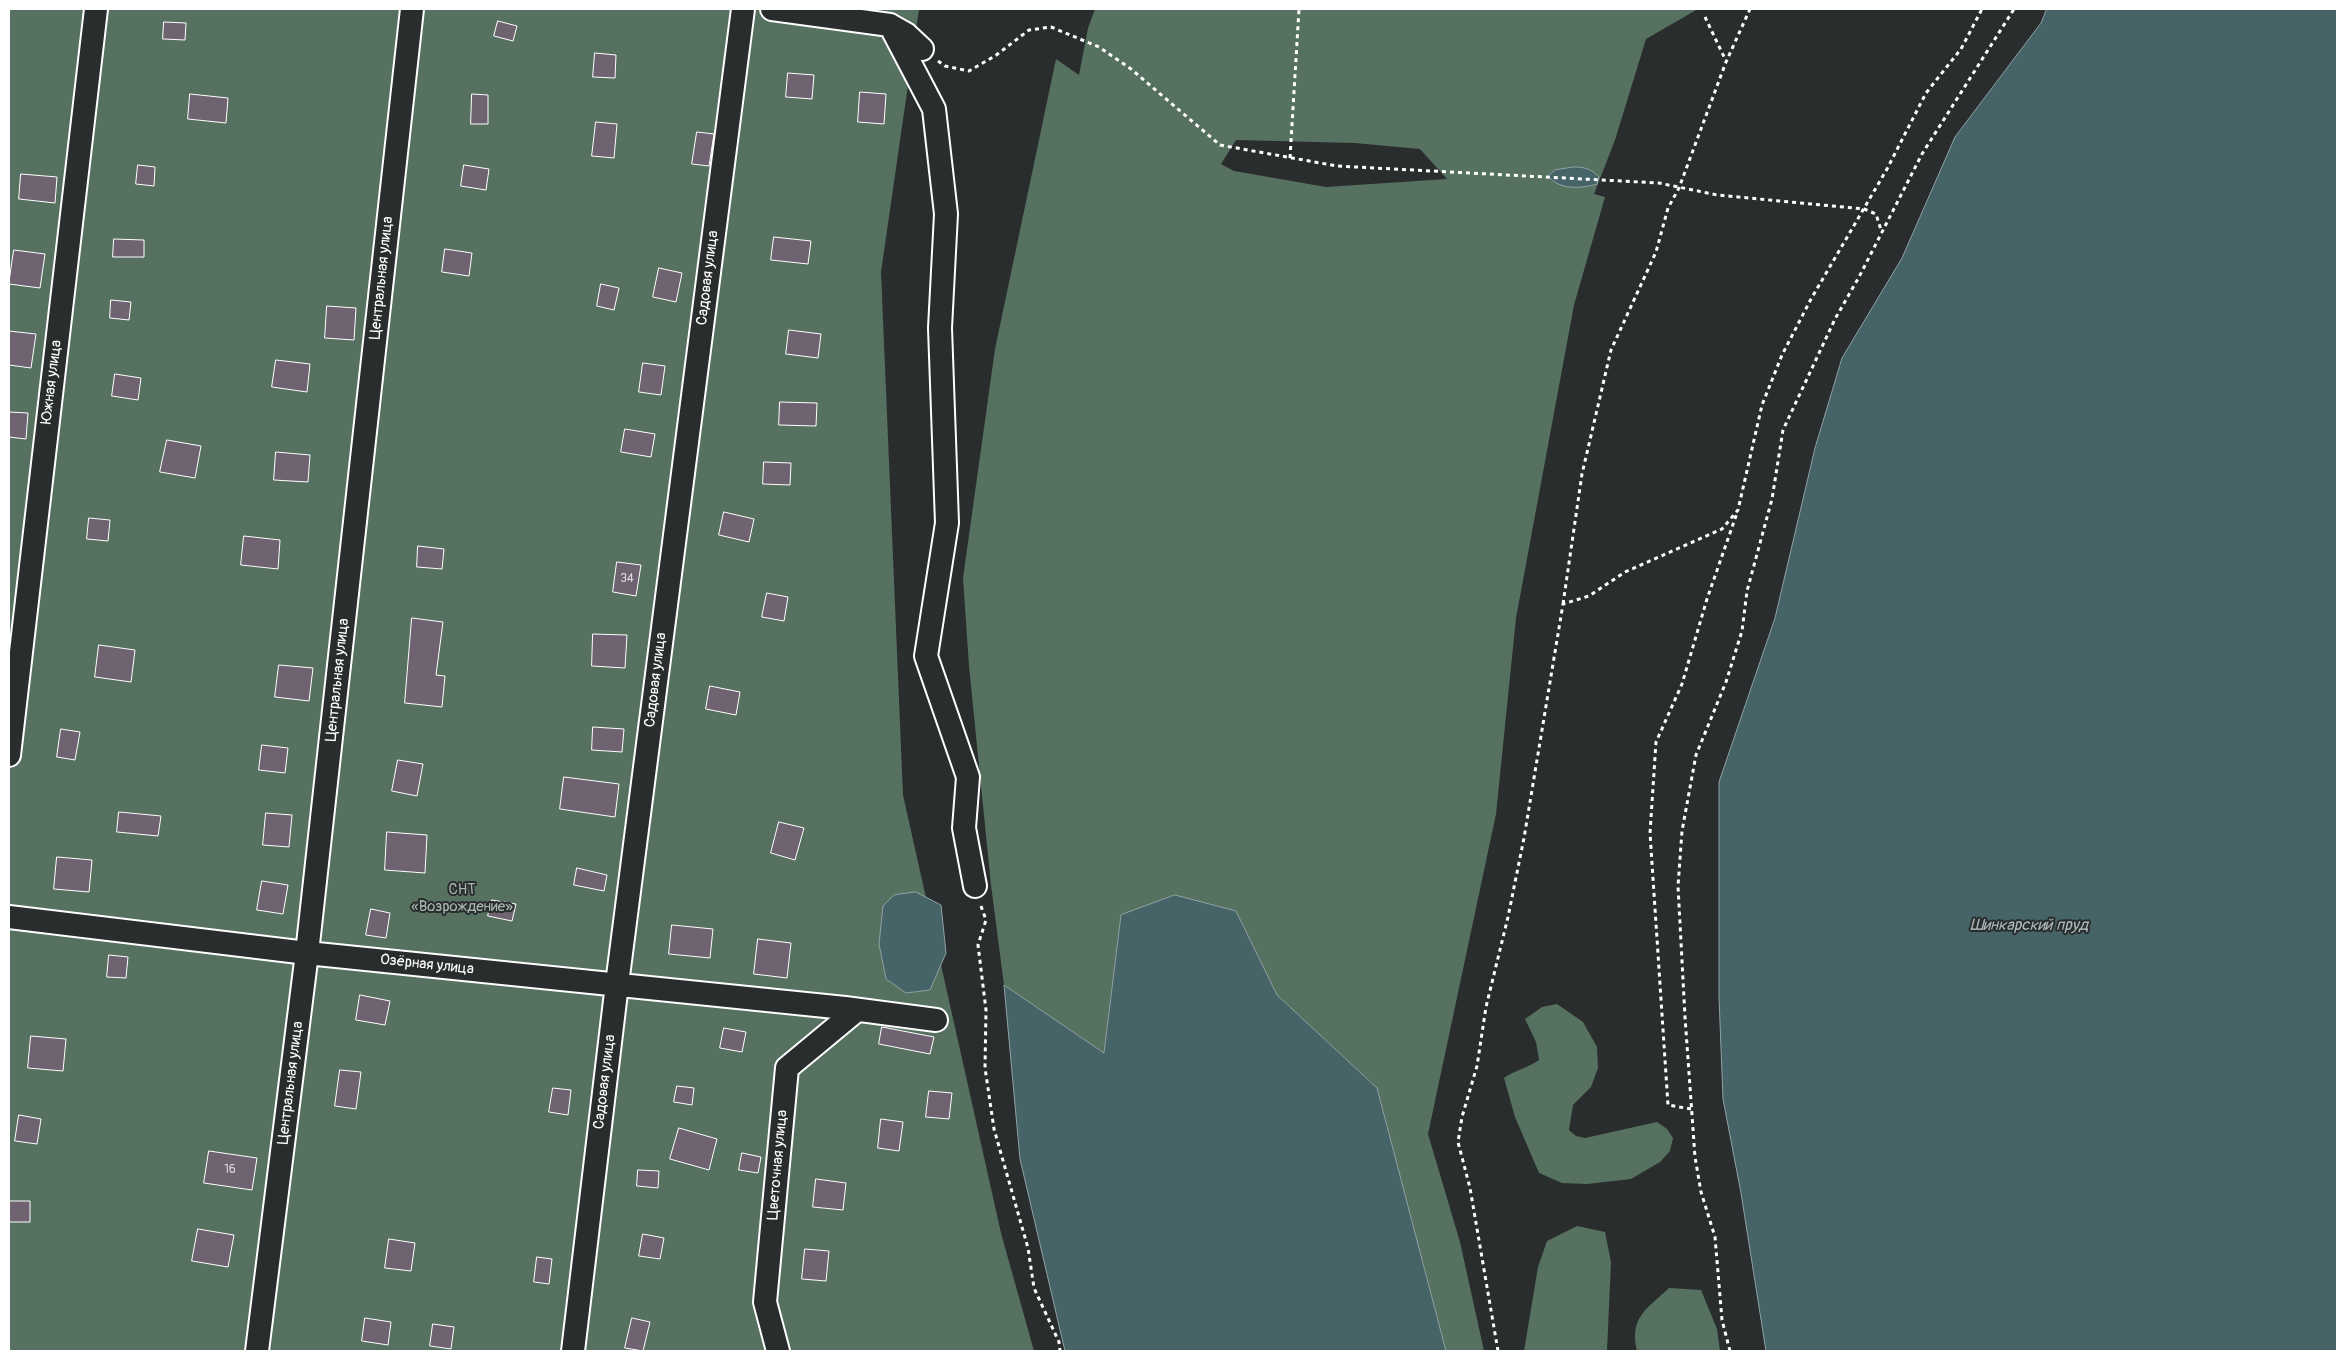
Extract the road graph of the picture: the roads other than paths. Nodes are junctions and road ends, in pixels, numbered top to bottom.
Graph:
1 (96, 9) edge
2 (412, 9) edge
3 (743, 9) edge
4 (772, 9) edge
5 (890, 26) junction
6 (922, 49) road end
7 (9, 755) edge
8 (975, 886) road end
9 (9, 917) edge
10 (308, 953) junction
11 (617, 984) junction
12 (851, 1009) junction
13 (936, 1020) dead end
14 (257, 1351) edge
15 (573, 1351) edge
16 (778, 1351) edge

1 - 7 street, Южная улица
2 - 10 street, Центральная улица
3 - 11 street, Садовая улица
4 - 5 street
5 - 6 street
5 - 8 street
9 - 10 street, Озёрная улица
10 - 11 street, Озёрная улица
10 - 14 street, Центральная улица
11 - 12 street, Озёрная улица
11 - 15 street, Садовая улица
12 - 13 street, Озёрная улица
12 - 16 street, Цветочная улица

